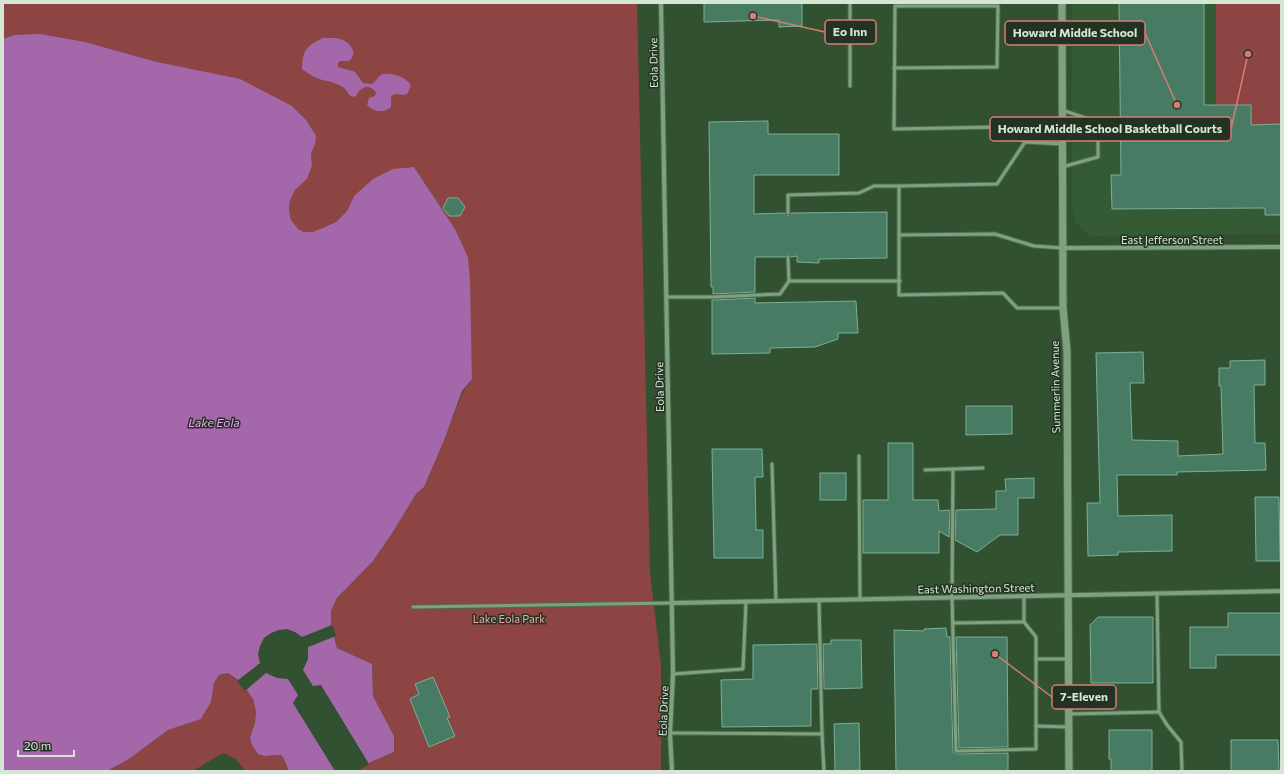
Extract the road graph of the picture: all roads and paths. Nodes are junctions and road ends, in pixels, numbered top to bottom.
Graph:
1 (661, 3) edge
2 (850, 3) edge
3 (1062, 3) edge
4 (894, 68) junction
5 (850, 86) dead end
6 (1062, 110) junction
7 (1025, 142) junction
8 (1062, 144) junction
9 (1062, 167) junction
10 (899, 186) junction
11 (788, 213) dead end
12 (899, 235) junction
13 (1281, 247) edge
14 (1063, 248) junction
15 (788, 257) dead end
16 (789, 281) junction
17 (900, 281) junction
18 (666, 297) junction
19 (1063, 308) junction
20 (859, 456) dead end
21 (772, 464) dead end
22 (983, 468) dead end
23 (953, 469) junction
24 (925, 470) dead end
25 (1281, 591) edge
26 (1157, 594) junction
27 (1068, 595) junction
28 (1024, 596) junction
29 (952, 597) junction
30 (860, 599) junction
31 (819, 600) junction
32 (776, 601) junction
33 (746, 602) junction
34 (672, 603) junction
35 (413, 607) dead end
36 (954, 622) junction
37 (1024, 622) junction
38 (1036, 659) junction
39 (1069, 659) junction
40 (674, 674) junction
41 (1159, 712) junction
42 (1069, 714) junction
43 (1036, 726) junction
44 (1069, 727) junction
45 (670, 733) junction
46 (822, 734) junction
47 (672, 771) edge
48 (824, 771) edge
49 (1069, 771) edge
50 (1182, 771) edge

1 - 18 street, Eola Drive
2 - 5 lane
3 - 6 street, Summerlin Avenue
4 - 4 lane
4 - 7 lane
6 - 8 street, Summerlin Avenue
6 - 9 lane
7 - 8 lane
7 - 10 lane
8 - 9 street, Summerlin Avenue
9 - 14 street, Summerlin Avenue
10 - 11 lane
10 - 12 lane
12 - 14 lane
12 - 17 lane
13 - 14 street, East Jefferson Street
14 - 19 street, Summerlin Avenue
15 - 16 lane
16 - 17 lane
16 - 18 lane
17 - 19 lane
18 - 34 street, Eola Drive
19 - 27 street, Summerlin Avenue
20 - 30 lane
21 - 32 lane
22 - 23 lane
23 - 24 lane
23 - 29 lane
25 - 26 street, East Washington Street
26 - 27 street, East Washington Street
26 - 41 lane
27 - 28 street, East Washington Street
27 - 39 street, Summerlin Avenue
28 - 29 street, East Washington Street
28 - 37 lane
29 - 30 street, East Washington Street
29 - 36 lane
30 - 31 street, East Washington Street
31 - 32 street, East Washington Street
31 - 46 lane
32 - 33 street, East Washington Street
33 - 34 street, East Washington Street
33 - 40 lane
34 - 35 lane
34 - 40 street, Eola Drive
36 - 37 lane
36 - 43 lane
37 - 38 lane
38 - 39 lane
38 - 43 lane
39 - 42 street, Summerlin Avenue
40 - 45 street, Eola Drive
41 - 42 lane
41 - 50 lane
42 - 44 street, Summerlin Avenue
43 - 44 lane
44 - 49 street, Summerlin Avenue
45 - 46 lane
45 - 47 street, Eola Drive
46 - 48 lane

